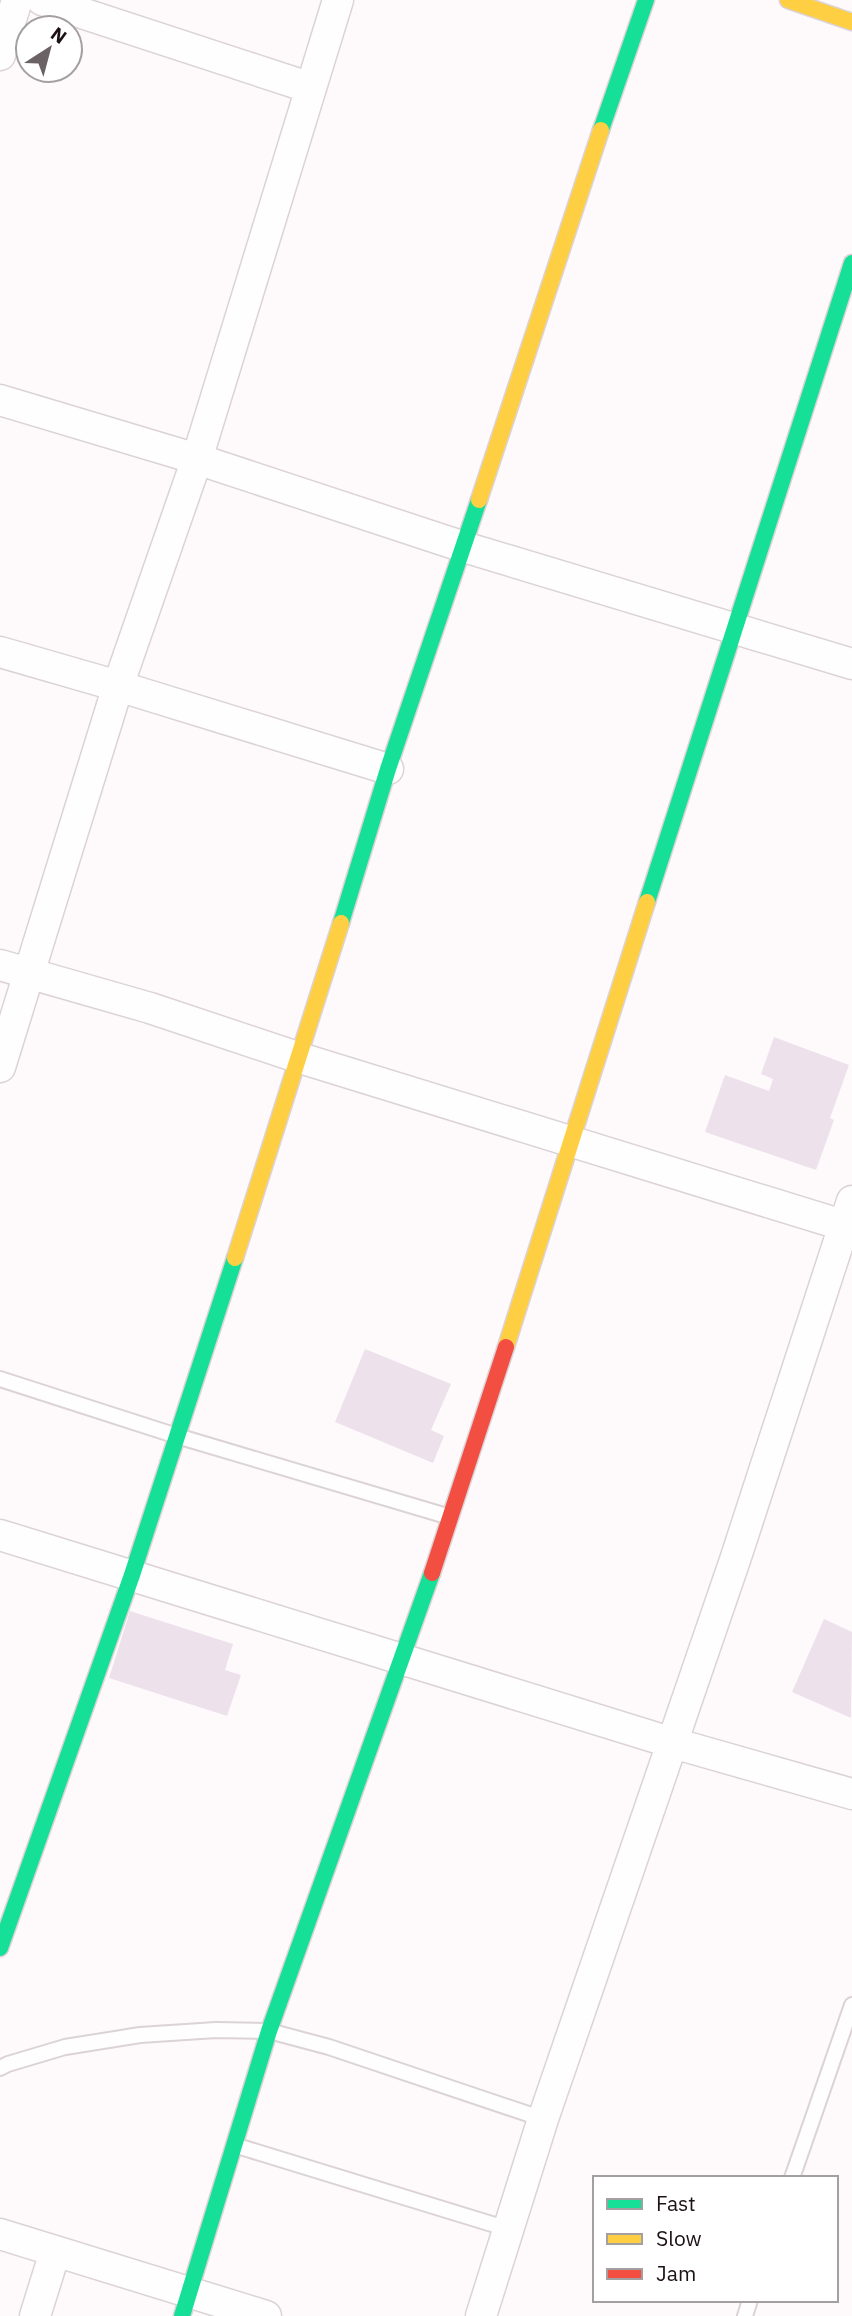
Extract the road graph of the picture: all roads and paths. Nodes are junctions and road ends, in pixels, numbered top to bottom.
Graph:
1 (17, 0) edge
2 (42, 0) edge
3 (338, 0) edge
4 (646, 0) edge
5 (788, 0) edge
6 (852, 22) edge
7 (0, 55) edge
8 (311, 88) junction
9 (852, 264) edge
10 (0, 400) edge
11 (197, 459) junction
12 (464, 547) junction
13 (733, 628) junction
14 (0, 652) edge
15 (852, 664) edge
16 (118, 686) junction
17 (388, 769) junction
18 (14, 969) edge
19 (300, 1058) junction
20 (0, 1067) edge
21 (573, 1142) junction
22 (849, 1219) edge
23 (0, 1379) edge
24 (177, 1436) junction
25 (451, 1517) junction
26 (0, 1535) edge
27 (132, 1575) junction
28 (403, 1660) junction
29 (673, 1743) junction
30 (852, 1794) edge
31 (0, 1948) edge
32 (852, 2005) edge
33 (269, 2031) junction
34 (0, 2068) edge
35 (543, 2119) junction
36 (233, 2145) junction
37 (793, 2176) edge
38 (508, 2229) junction
39 (0, 2234) edge
40 (55, 2252) junction
41 (186, 2304) edge
42 (35, 2316) edge
43 (266, 2316) edge
44 (481, 2316) edge

1 - 7 street
2 - 8 street
3 - 8 street
4 - 12 street
5 - 6 street
8 - 11 street
9 - 13 street
10 - 11 street
11 - 12 street
11 - 16 street
12 - 13 street
12 - 17 street
13 - 15 street
13 - 21 street
14 - 16 street
16 - 17 street
16 - 18 street
17 - 19 street
18 - 19 street
18 - 20 street
19 - 21 street
19 - 24 street
21 - 22 street
21 - 25 street
22 - 29 street
23 - 24 lane
24 - 25 lane
24 - 27 street
25 - 28 street
26 - 27 street
27 - 28 street
27 - 31 street
28 - 29 street
28 - 33 street
29 - 30 street
29 - 35 street
32 - 37 lane
33 - 34 lane
33 - 35 lane
33 - 36 street
35 - 38 street
36 - 38 lane
36 - 41 street
38 - 44 street
39 - 40 street
40 - 41 street
40 - 42 street
41 - 43 street

